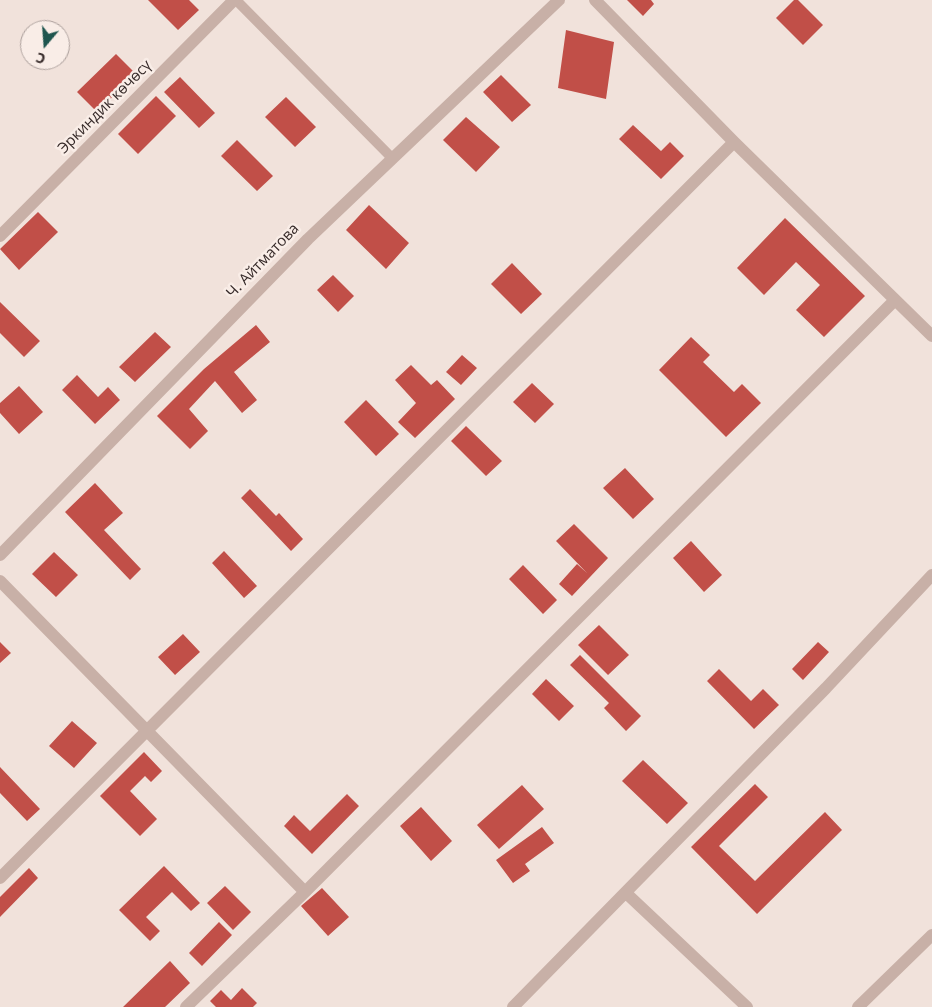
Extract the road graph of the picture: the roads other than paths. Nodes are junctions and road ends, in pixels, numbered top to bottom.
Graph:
1 (235, 0) edge
2 (559, 0) edge
3 (595, 0) edge
4 (734, 142) junction
5 (392, 158) junction
6 (0, 236) edge
7 (895, 300) junction
8 (932, 336) edge
9 (0, 555) edge
10 (932, 575) edge
11 (0, 582) edge
12 (146, 731) junction
13 (0, 878) edge
14 (305, 892) junction
15 (626, 892) junction
16 (932, 935) edge
17 (186, 1007) edge
18 (513, 1007) edge
19 (747, 1007) edge
20 (858, 1007) edge

1 - 5 lane
1 - 6 street, Эркиндик көчөсү
2 - 5 street, Ч. Айтматова
3 - 4 street
4 - 7 street
4 - 12 street
5 - 9 street, Ч. Айтматова
7 - 8 street
7 - 14 street
10 - 15 street
11 - 12 street
12 - 13 street
12 - 14 street
14 - 17 street
15 - 18 street
15 - 19 street
16 - 20 street

